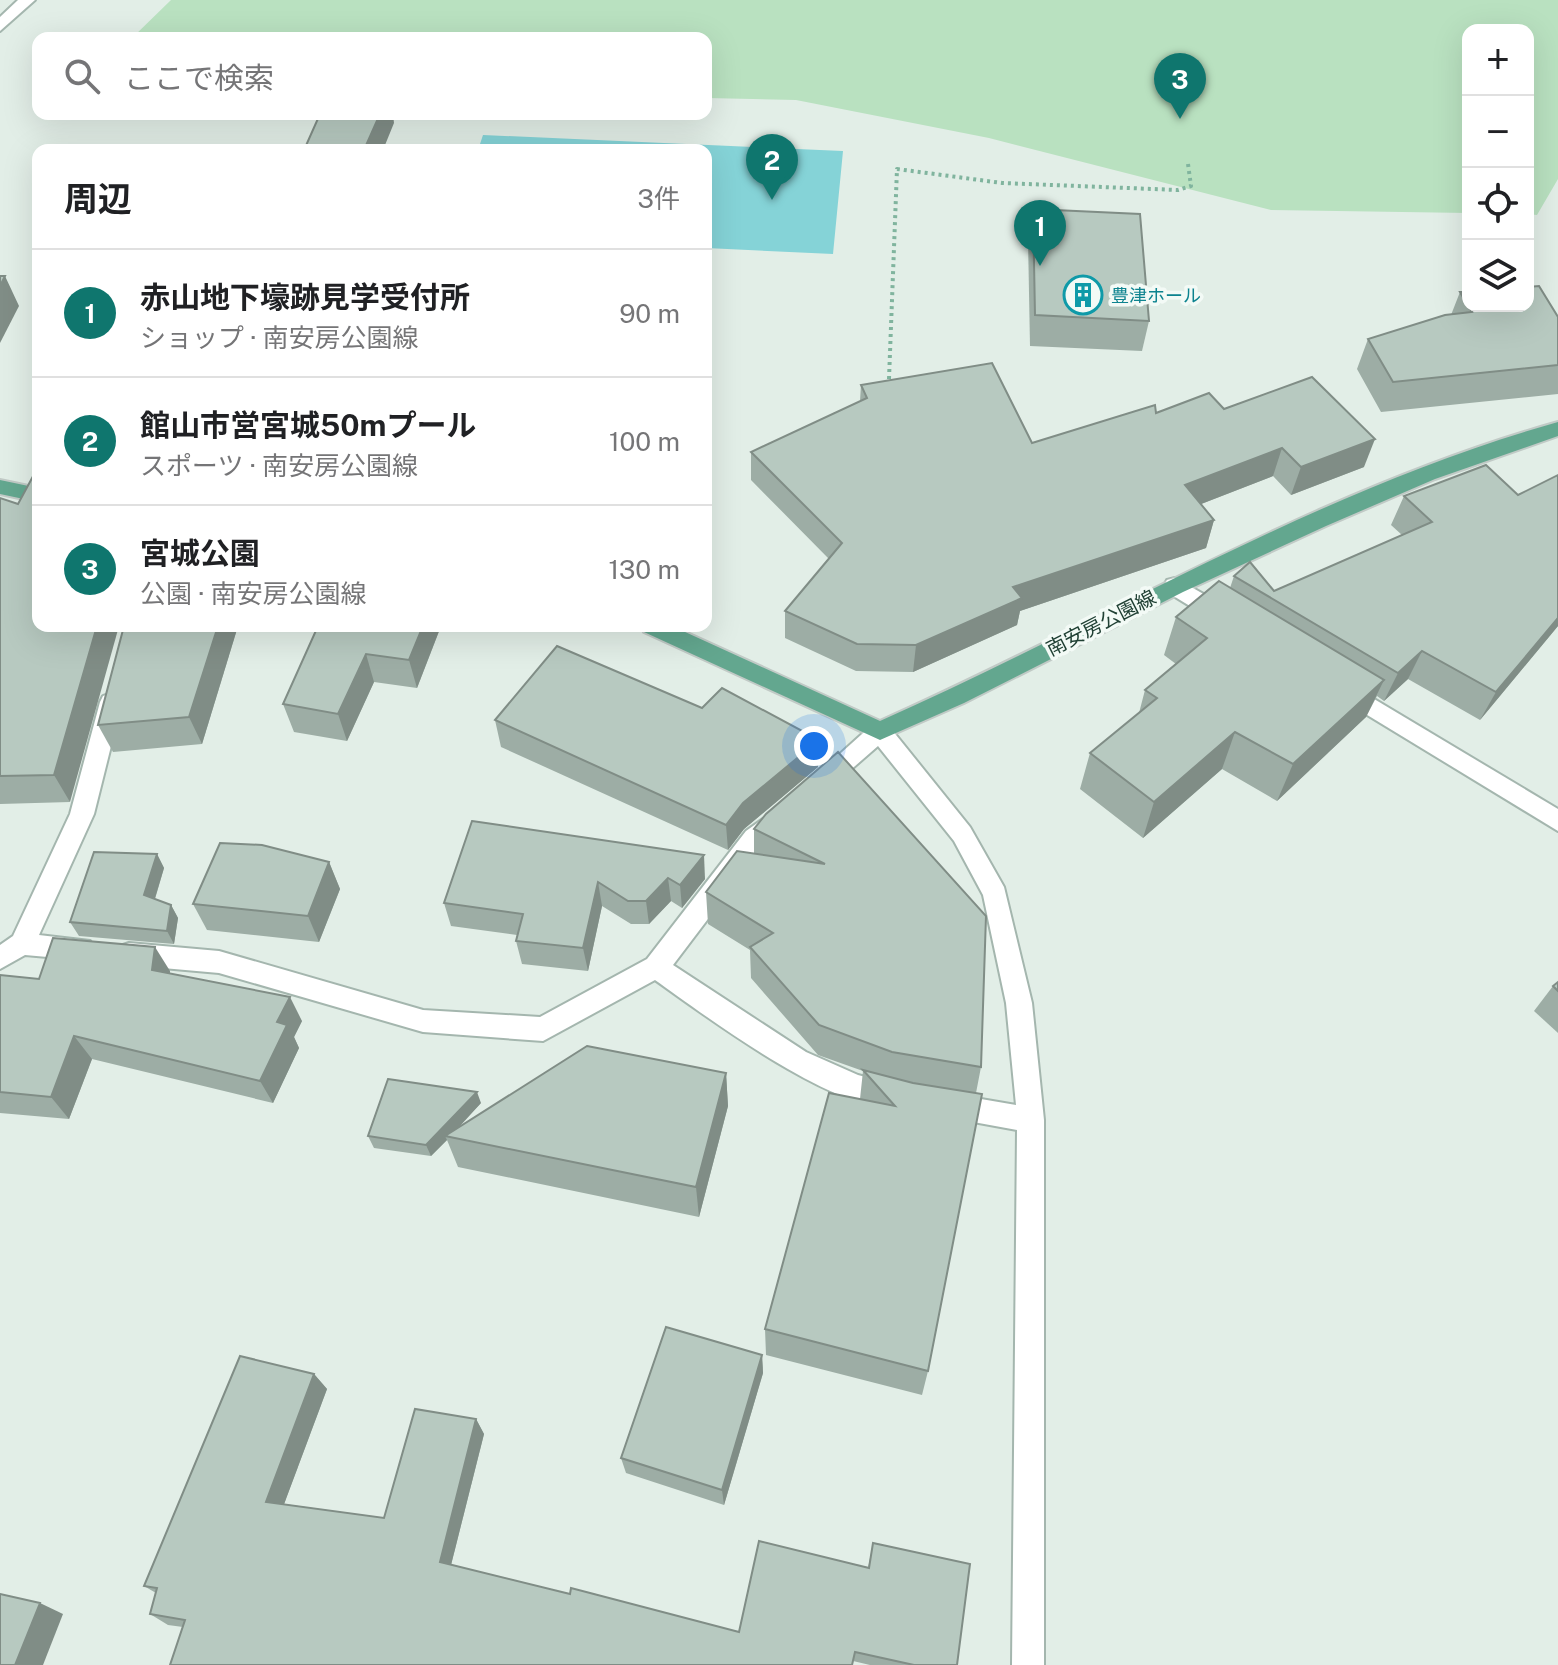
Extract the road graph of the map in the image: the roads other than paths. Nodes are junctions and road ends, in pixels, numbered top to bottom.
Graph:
1 (27, 0) edge
2 (0, 26) edge
3 (1558, 429) edge
4 (0, 487) edge
5 (32, 494) edge
6 (1175, 586) junction
7 (1241, 627) edge
8 (665, 632) edge
9 (1320, 675) edge
10 (116, 679) edge
11 (880, 731) junction
12 (1558, 821) edge
13 (22, 944) junction
14 (0, 958) edge
15 (656, 967) junction
16 (1031, 1120) junction
17 (1028, 1665) edge

1 - 2 street
3 - 6 main road, 南安房公園線
4 - 5 main road
6 - 7 street
6 - 11 main road, 南安房公園線
8 - 11 main road
9 - 12 street
10 - 13 street
11 - 15 street
11 - 16 street
13 - 14 street
13 - 15 street
15 - 16 street
16 - 17 street

